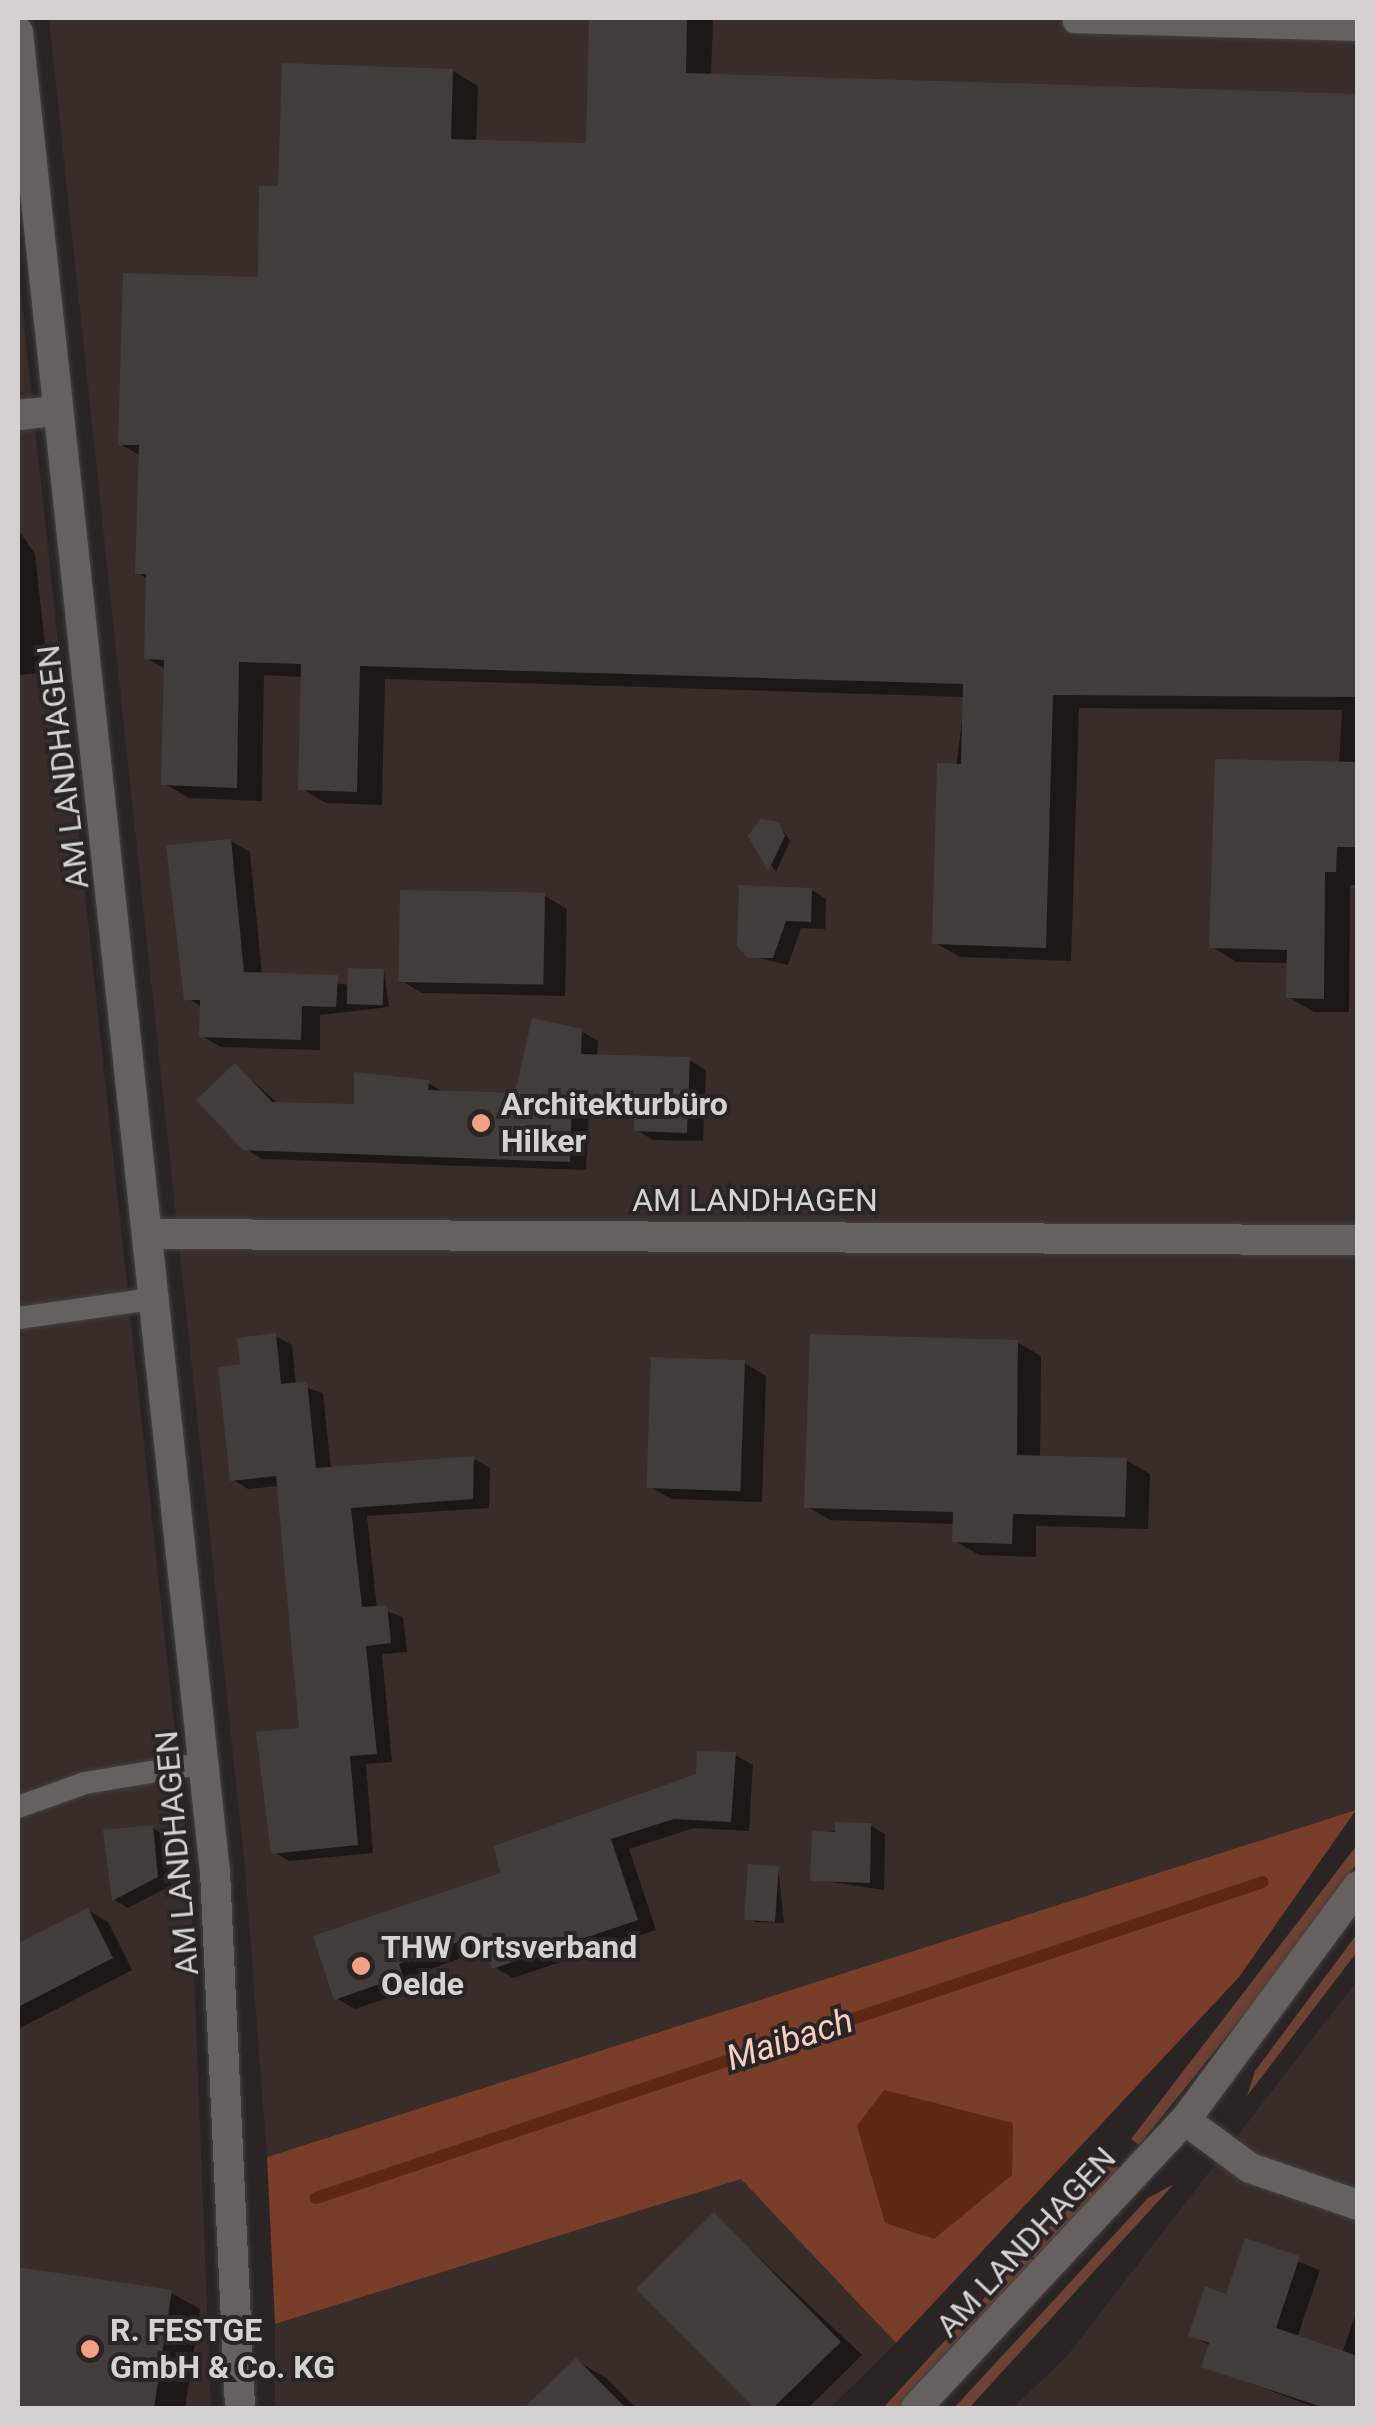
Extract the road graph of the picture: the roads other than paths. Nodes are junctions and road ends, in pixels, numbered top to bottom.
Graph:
1 (1074, 22) dead end
2 (1358, 30) edge
3 (18, 32) edge
4 (58, 411) junction
5 (18, 415) edge
6 (152, 1234) junction
7 (1358, 1240) edge
8 (158, 1298) junction
9 (18, 1318) edge
10 (205, 1763) junction
11 (18, 1808) edge
12 (1358, 1886) edge
13 (1185, 2120) junction
14 (1358, 2205) edge
15 (240, 2408) edge
16 (916, 2408) edge

1 - 2 lane
3 - 4 street, AM LANDHAGEN
4 - 5 street
4 - 6 street, AM LANDHAGEN
6 - 7 street, AM LANDHAGEN
6 - 8 street, AM LANDHAGEN
8 - 9 lane
8 - 10 street, AM LANDHAGEN
10 - 11 lane
10 - 15 street, AM LANDHAGEN
12 - 13 street, AM LANDHAGEN
13 - 14 street
13 - 16 street, AM LANDHAGEN

